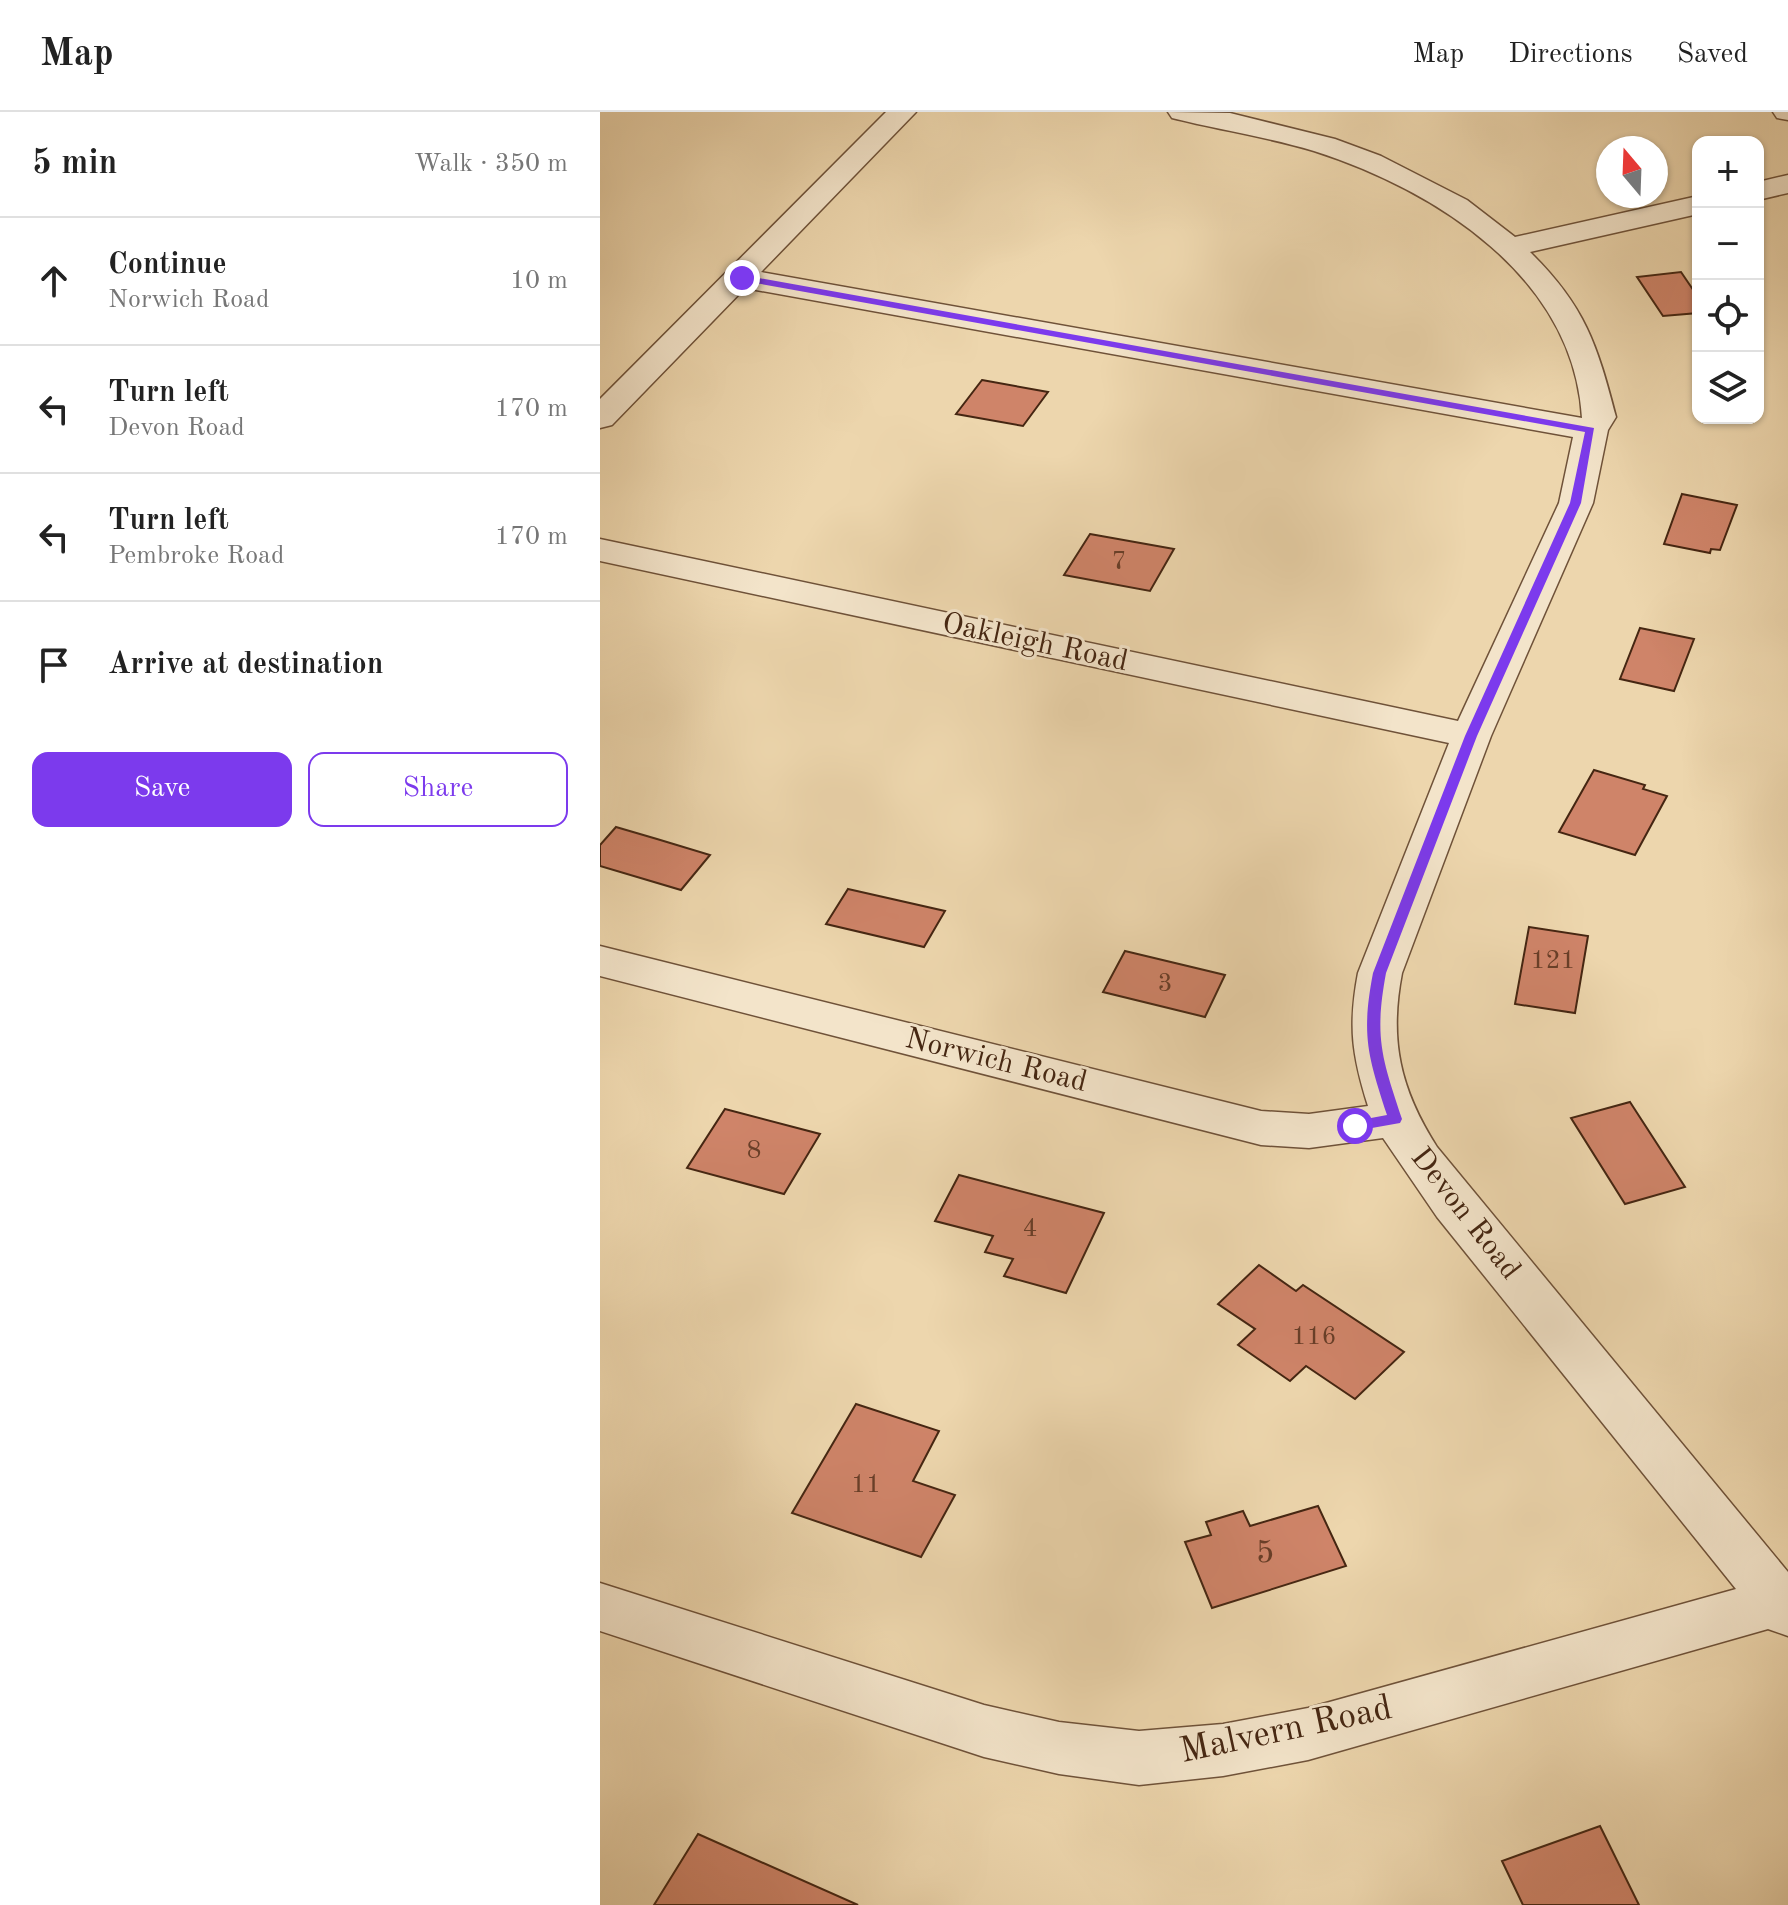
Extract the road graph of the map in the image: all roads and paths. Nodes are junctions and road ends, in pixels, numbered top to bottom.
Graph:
1 (902, 112) edge
2 (1182, 112) edge
3 (1788, 184) edge
4 (1764, 190) edge
5 (1692, 206) edge
6 (1511, 247) junction
7 (742, 278) junction
8 (600, 418) edge
9 (1591, 430) junction
10 (600, 550) edge
11 (1471, 736) junction
12 (600, 961) edge
13 (1395, 1119) junction
14 (1785, 1604) edge
15 (600, 1607) edge

1 - 7 street
2 - 6 street, Devon Road
3 - 4 street
5 - 6 street
6 - 9 street, Devon Road
7 - 8 street
7 - 9 street
9 - 11 street, Devon Road
10 - 11 street, Oakleigh Road
11 - 13 street, Devon Road
12 - 13 street, Norwich Road
13 - 14 street, Devon Road
14 - 15 street, Malvern Road

